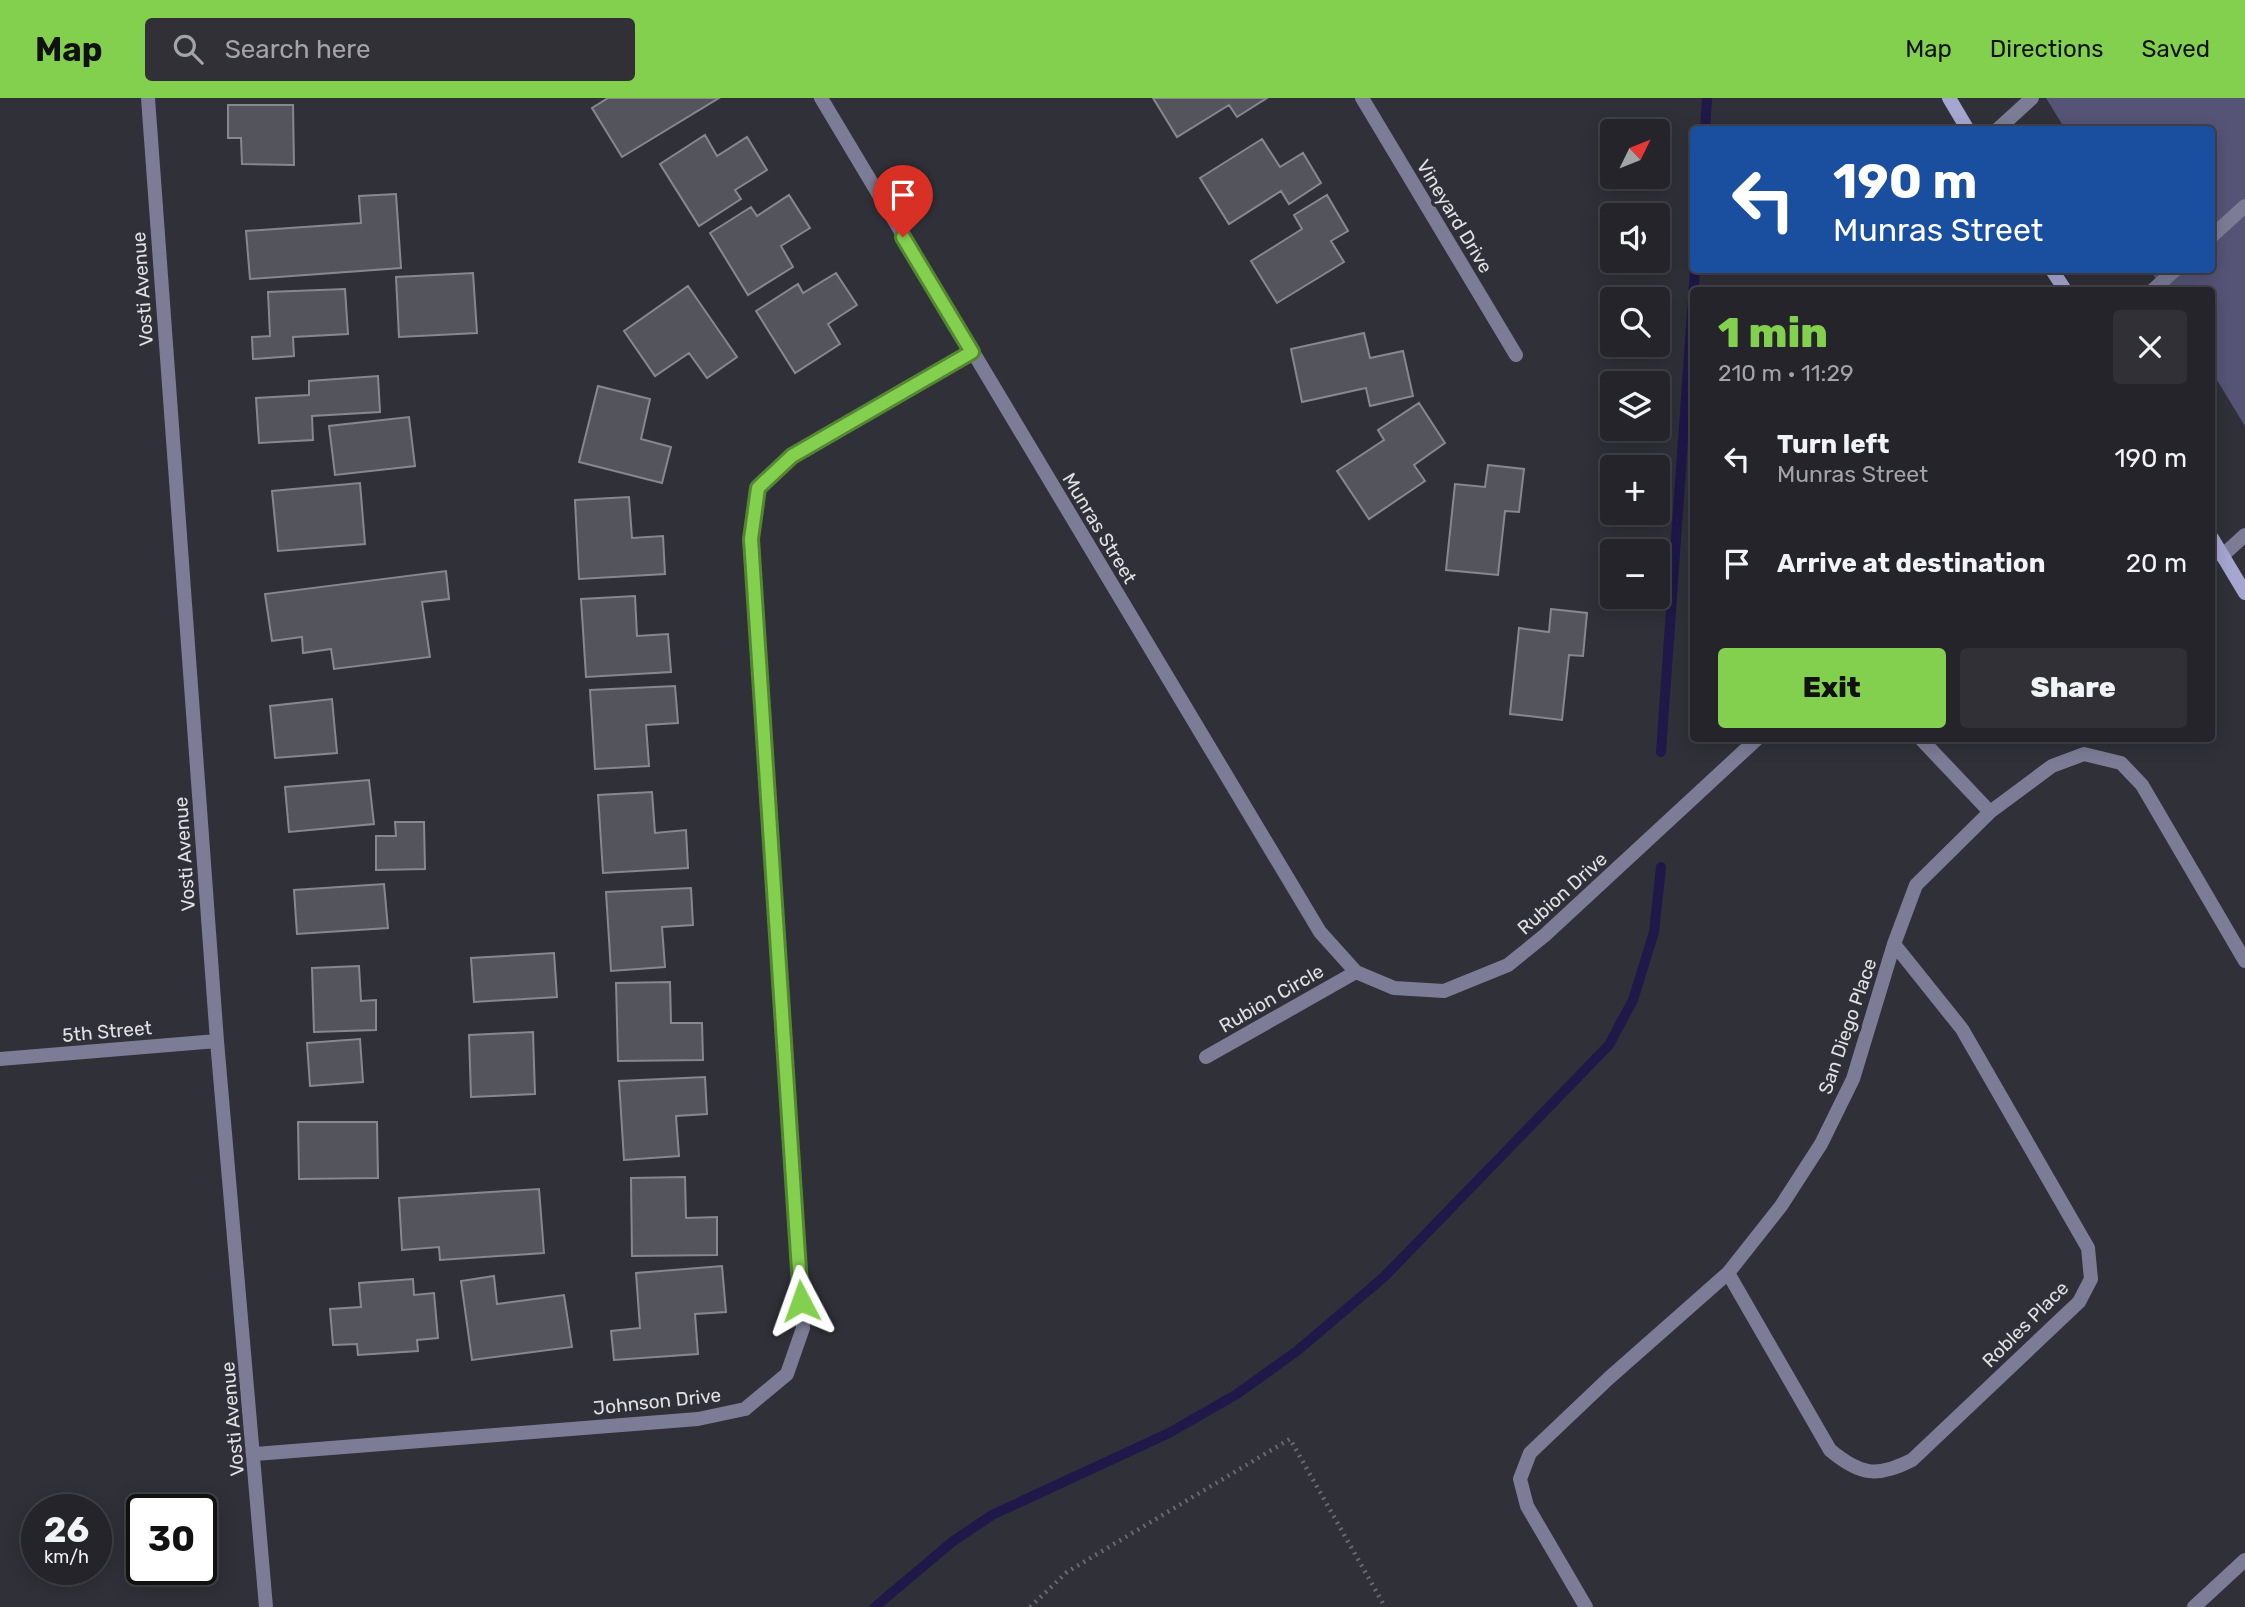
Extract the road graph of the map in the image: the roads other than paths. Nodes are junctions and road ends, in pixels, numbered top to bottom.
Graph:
1 (148, 98) edge
2 (821, 98) edge
3 (1362, 98) edge
4 (1949, 98) edge
5 (2032, 98) edge
6 (1966, 126) edge
7 (2001, 126) edge
8 (2245, 206) edge
9 (2215, 233) edge
10 (2172, 273) edge
11 (2155, 287) edge
12 (972, 352) junction
13 (1516, 355) dead end
14 (2245, 535) edge
15 (2215, 543) edge
16 (2222, 555) junction
17 (2245, 593) edge
18 (1754, 742) edge
19 (1924, 742) edge
20 (1990, 813) junction
21 (1894, 944) junction
22 (2245, 961) edge
23 (1356, 972) junction
24 (217, 1041) junction
25 (1206, 1057) dead end
26 (0, 1059) edge
27 (1728, 1273) junction
28 (255, 1454) junction
29 (2245, 1560) edge
30 (266, 1607) edge
31 (1586, 1607) edge
32 (2194, 1607) edge

1 - 24 street, Vosti Avenue
2 - 12 street, Munras Street
3 - 13 street, Vineyard Drive
4 - 6 main road
5 - 7 street
8 - 9 street
10 - 11 street
12 - 23 street, Munras Street
12 - 28 street, Johnson Drive
14 - 16 street
15 - 16 main road
16 - 17 main road
18 - 23 street, Rubion Drive
19 - 20 street
20 - 21 street, San Diego Place
20 - 22 street, San Diego Place
21 - 27 street, San Diego Place
21 - 27 street, Robles Place
23 - 25 street, Rubion Circle
24 - 26 street, 5th Street
24 - 28 street, Vosti Avenue
27 - 31 street, San Diego Place
28 - 30 street, Vosti Avenue
29 - 32 street

